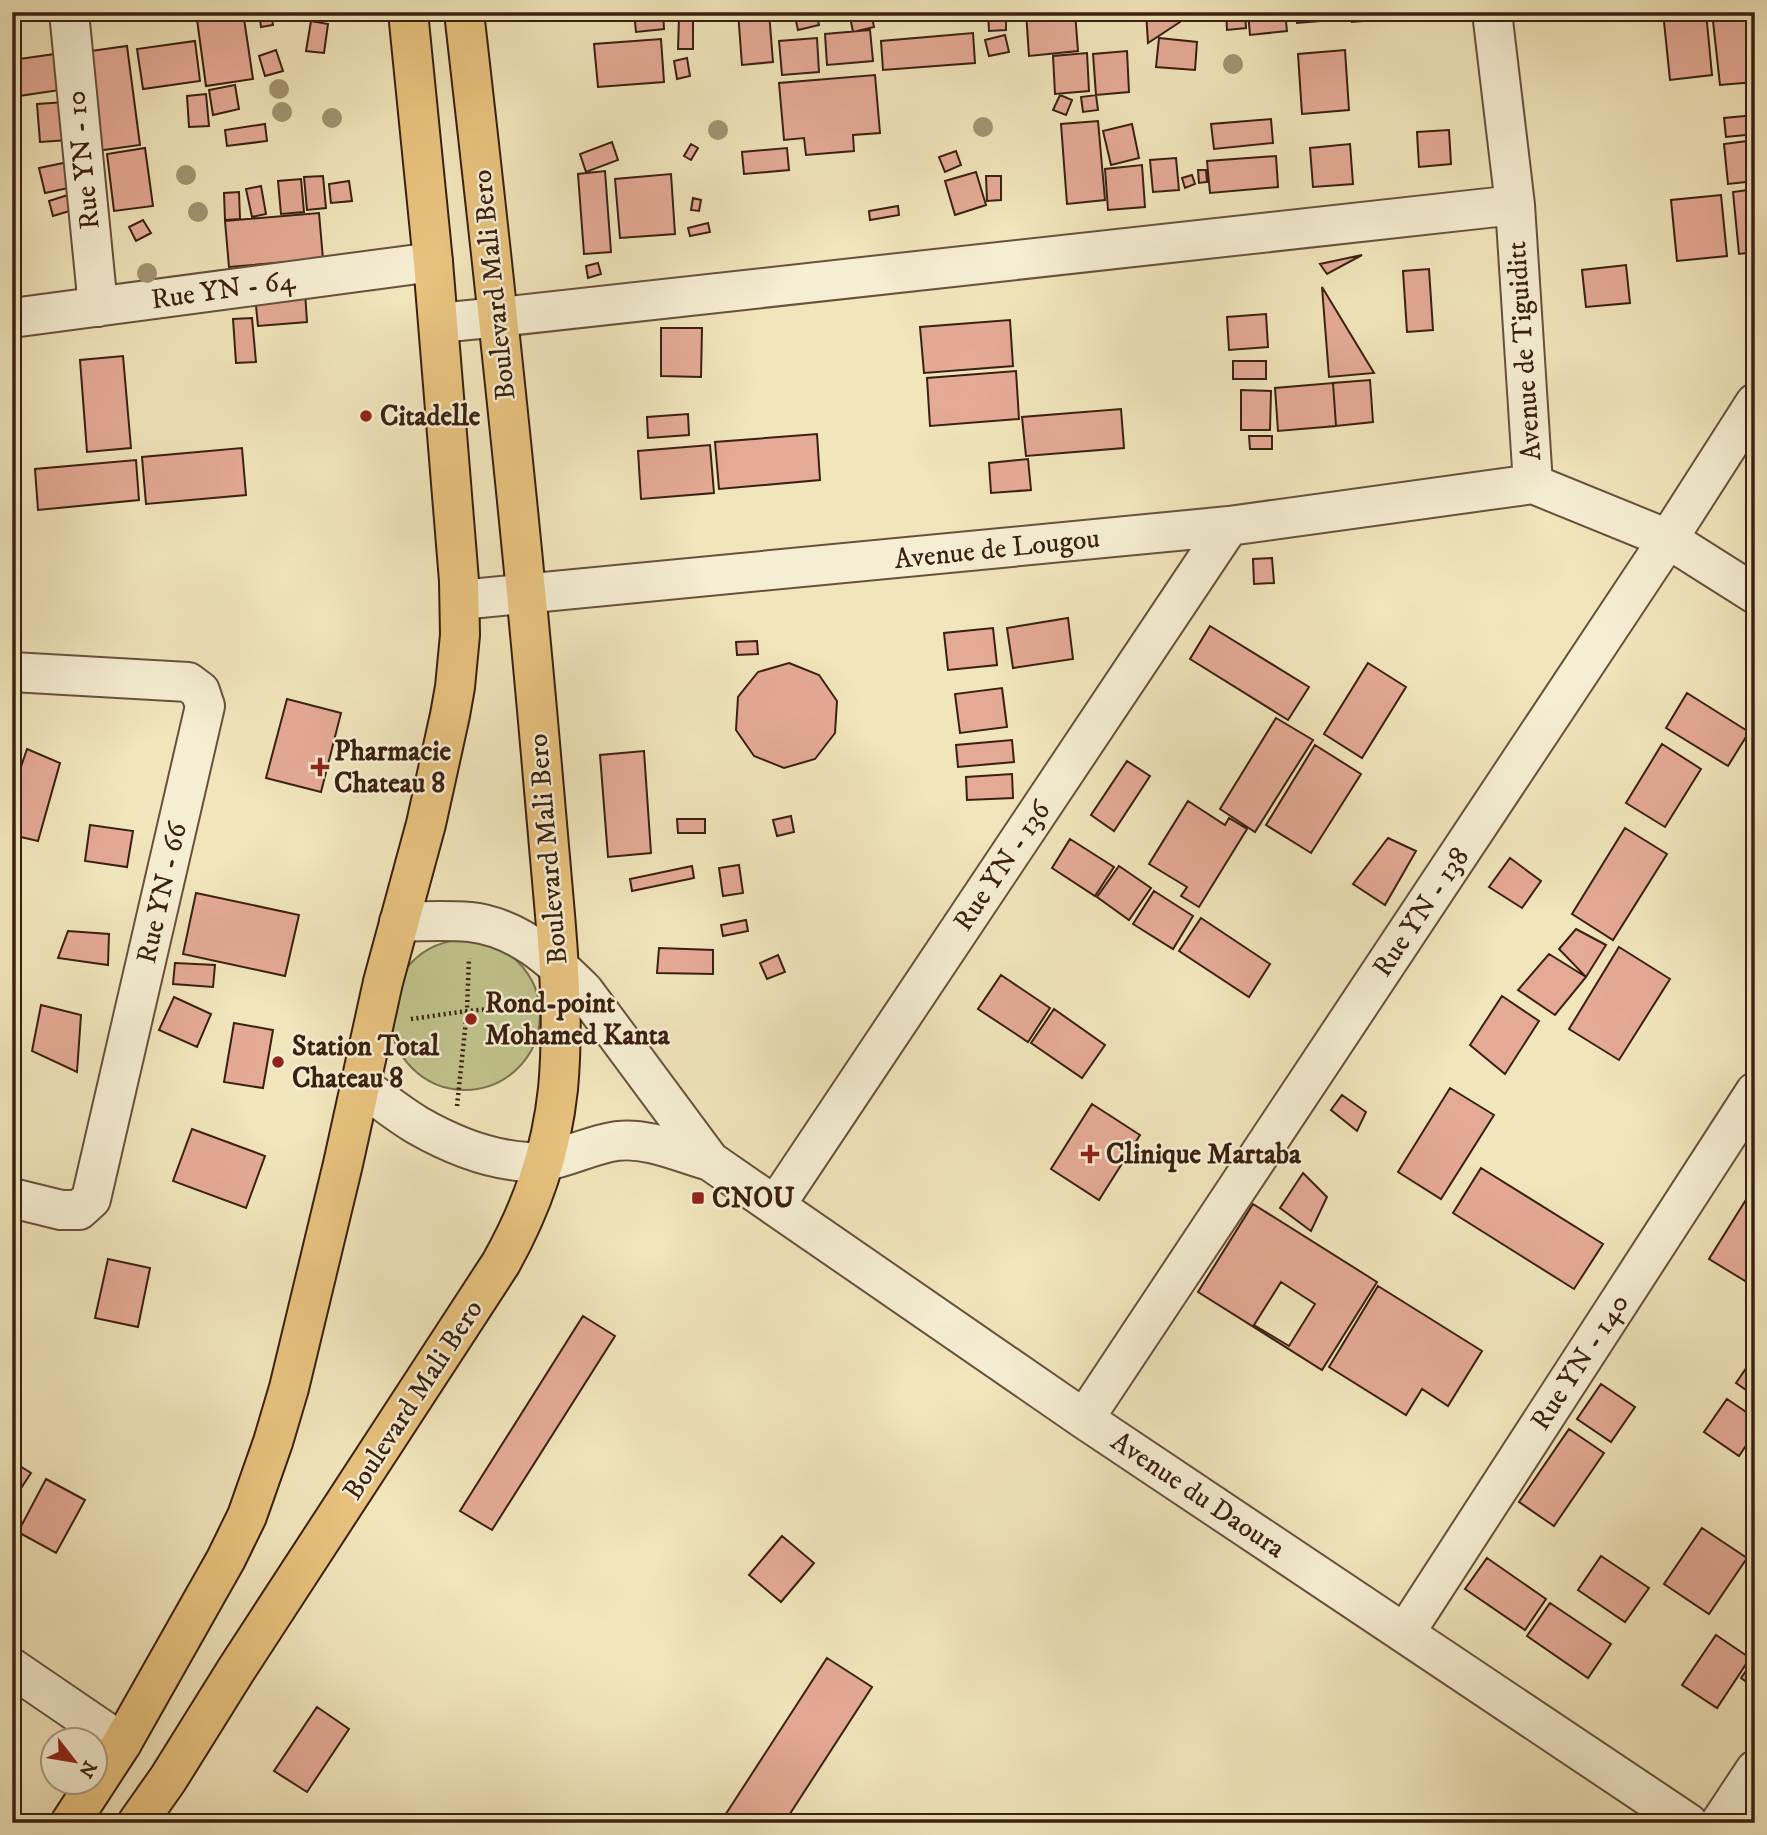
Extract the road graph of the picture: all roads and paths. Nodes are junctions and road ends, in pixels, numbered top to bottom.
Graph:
1 (69, 12) edge
2 (408, 12) edge
3 (464, 12) edge
4 (1492, 12) edge
5 (1515, 205) junction
6 (433, 262) junction
7 (98, 307) junction
8 (499, 317) junction
9 (12, 318) edge
10 (439, 323) junction
11 (1755, 404) edge
12 (1533, 484) junction
13 (1229, 526) junction
14 (1668, 539) junction
15 (526, 594) junction
16 (1755, 594) edge
17 (460, 600) junction
18 (12, 672) edge
19 (398, 922) junction
20 (471, 922) junction
21 (559, 985) junction
22 (467, 1011) junction
23 (373, 1024) junction
24 (360, 1085) junction
25 (1755, 1092) edge
26 (452, 1142) junction
27 (546, 1161) junction
28 (710, 1161) junction
29 (12, 1198) edge
30 (775, 1206) junction
31 (1084, 1419) junction
32 (1405, 1633) junction
33 (12, 1668) edge
34 (122, 1743) junction
35 (1755, 1770) edge
36 (1665, 1816) edge
37 (70, 1823) edge
38 (137, 1823) edge
39 (1720, 1823) edge

1 - 7 street, Rue YN - 10
2 - 6 main road, Boulevard Mali Bero
3 - 8 main road, Boulevard Mali Bero
4 - 5 street, Avenue de Tiguiditt
5 - 8 street
5 - 12 street, Avenue de Tiguiditt
6 - 7 street, Rue YN - 64
6 - 10 main road, Boulevard Mali Bero
7 - 9 street, Rue YN - 64
8 - 10 street
8 - 15 main road, Boulevard Mali Bero
10 - 17 main road, Boulevard Mali Bero
11 - 14 street, Rue YN - 138
12 - 13 street, Avenue de Lougou
12 - 14 street, Avenue de Tiguiditt
13 - 15 street, Avenue de Lougou
13 - 30 street, Rue YN - 136
14 - 16 street, Avenue de Tiguiditt
14 - 31 street, Rue YN - 138
15 - 17 street, Avenue de Lougou
15 - 21 main road, Boulevard Mali Bero
17 - 19 main road, Boulevard Mali Bero
18 - 29 street, Rue YN - 66
19 - 20 street, Avenue du Daoura
19 - 23 main road, Boulevard Mali Bero
20 - 21 street, Avenue du Daoura
20 - 22 path
21 - 22 path
21 - 27 main road, Boulevard Mali Bero
21 - 28 street, Avenue du Daoura
22 - 23 path
22 - 26 path
23 - 24 main road, Boulevard Mali Bero
24 - 26 street, Avenue du Daoura
24 - 34 main road, Boulevard Mali Bero
25 - 32 street, Rue YN - 140
26 - 27 street, Avenue du Daoura
27 - 28 street, Avenue du Daoura
27 - 38 main road, Boulevard Mali Bero
28 - 30 street, Avenue du Daoura
30 - 31 street, Avenue du Daoura
31 - 32 street, Avenue du Daoura
32 - 36 street, Avenue du Daoura
33 - 34 street
34 - 37 main road, Boulevard Mali Bero
35 - 39 street

